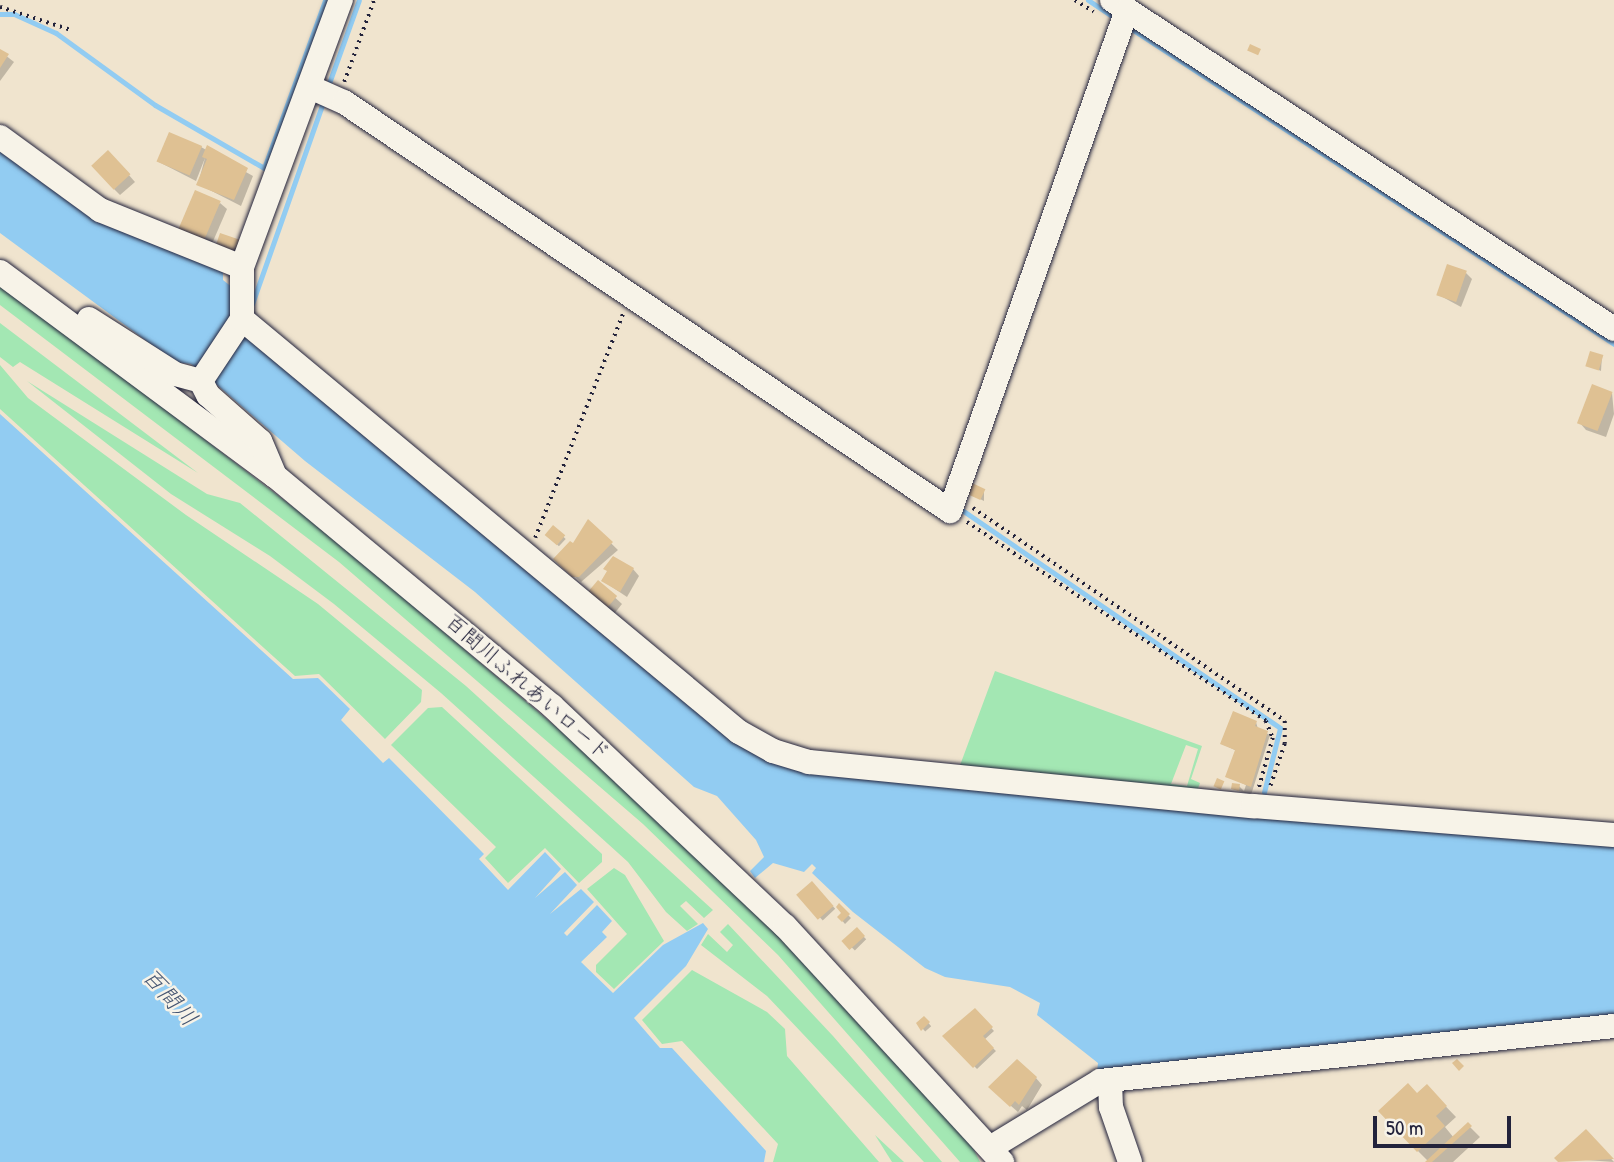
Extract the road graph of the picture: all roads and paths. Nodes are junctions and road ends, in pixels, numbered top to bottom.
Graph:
1 (341, 0) edge
2 (0, 7) edge
3 (1121, 14) edge
4 (71, 30) dead end
5 (321, 92) junction
6 (0, 137) edge
7 (242, 267) junction
8 (0, 272) edge
9 (630, 295) junction
10 (60, 315) junction
11 (240, 321) junction
12 (1614, 329) edge
13 (201, 378) junction
14 (275, 477) junction
15 (953, 504) junction
16 (524, 552) junction
17 (1258, 806) junction
18 (1614, 835) edge
19 (1614, 1026) edge
20 (1111, 1080) junction
21 (996, 1155) edge
22 (1130, 1162) edge

1 - 5 street
2 - 4 path
3 - 12 street
3 - 15 street
5 - 7 street
5 - 9 street
6 - 7 street
7 - 11 street
8 - 10 street, 百間川ふれあいロード
9 - 15 street
9 - 16 path
10 - 13 street
10 - 14 street, 百間川ふれあいロード
11 - 13 street
11 - 16 street
13 - 14 street
14 - 21 street, 百間川ふれあいロード
15 - 17 path
15 - 17 path
16 - 17 street
17 - 18 street
19 - 20 street
20 - 21 street
20 - 22 street

